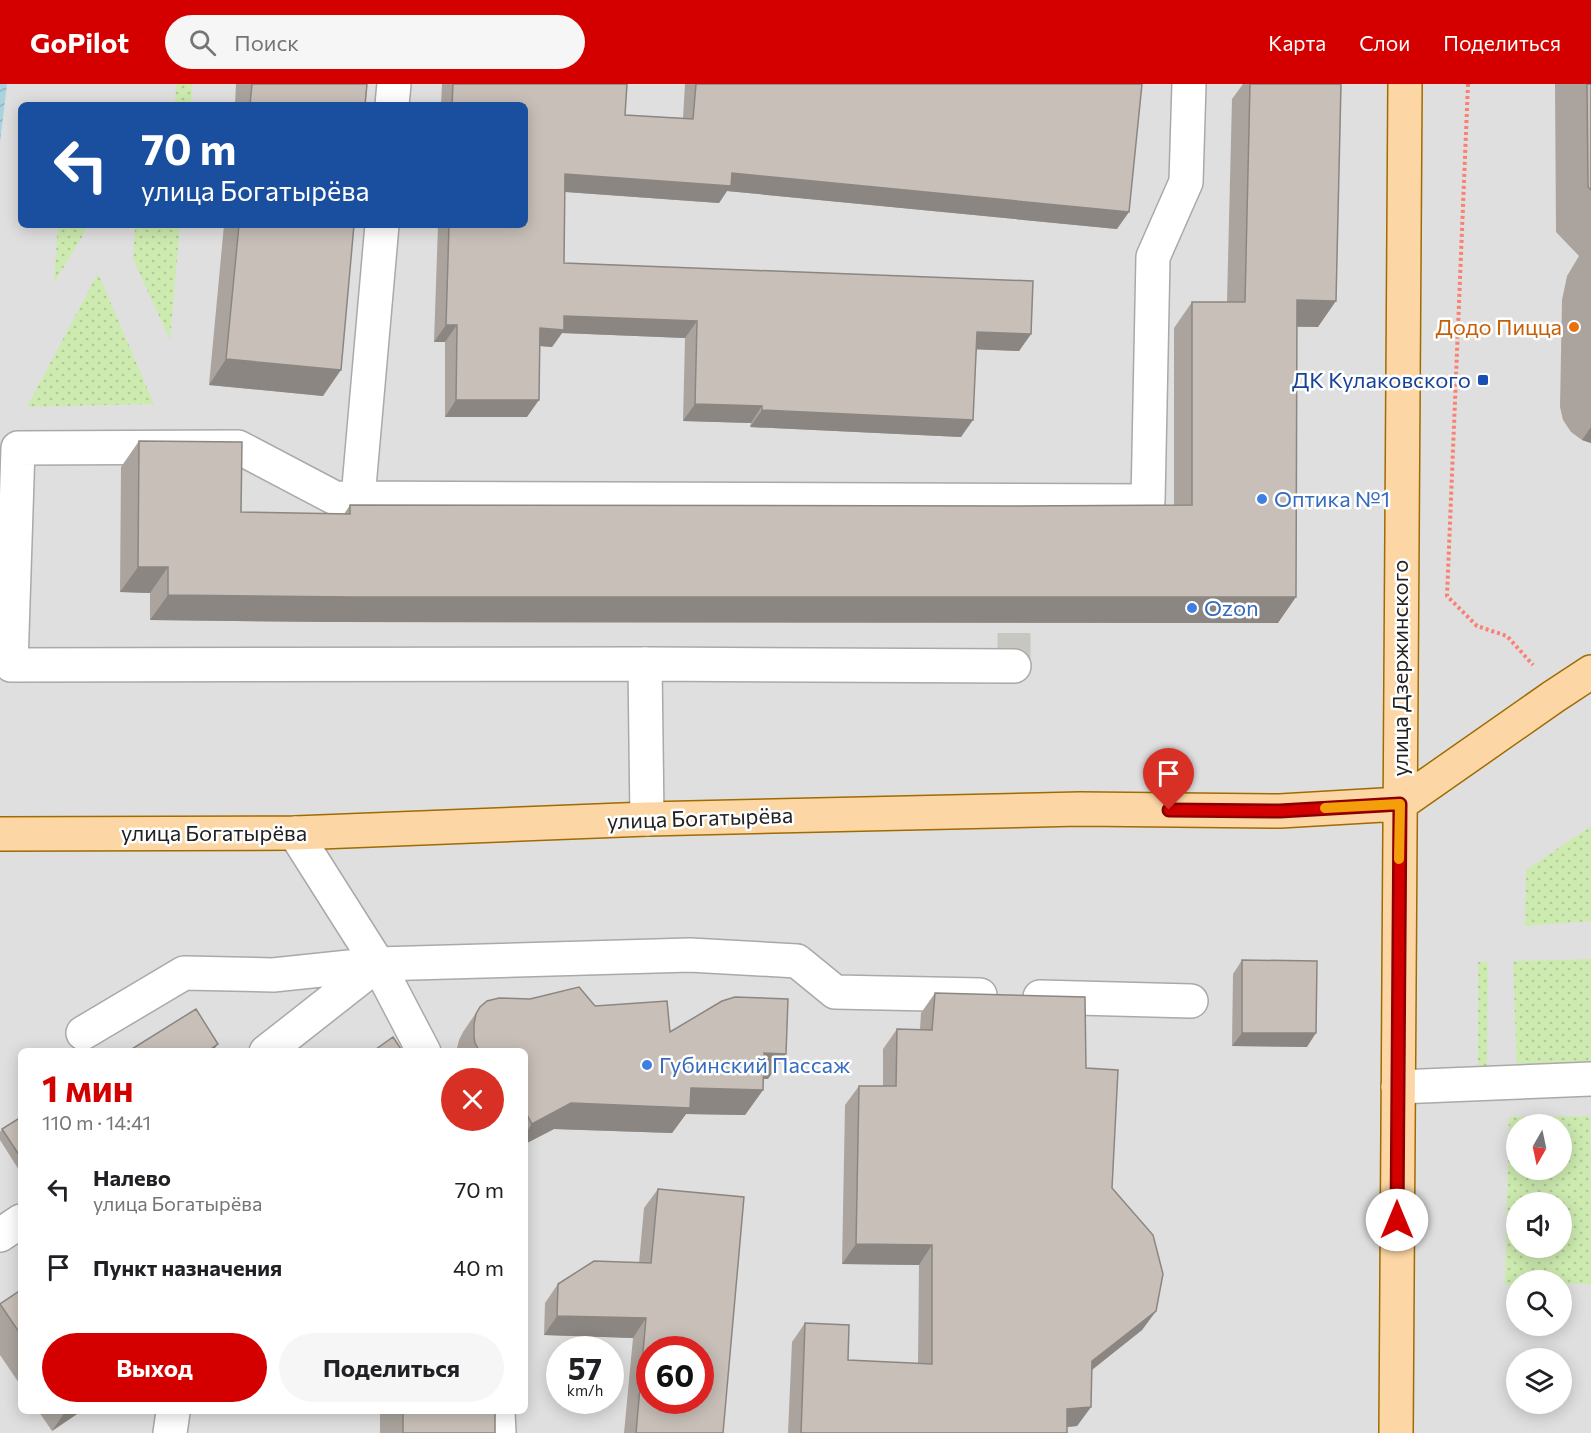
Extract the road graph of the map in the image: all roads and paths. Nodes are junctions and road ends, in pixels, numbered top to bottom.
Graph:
1 (394, 84) edge
2 (1189, 84) edge
3 (1404, 84) edge
4 (1468, 84) edge
5 (392, 102) edge
6 (382, 228) edge
7 (358, 498) junction
8 (645, 664) junction
9 (1533, 665) dead end
10 (1014, 666) dead end
11 (1591, 672) edge
12 (1400, 804) junction
13 (648, 819) junction
14 (295, 833) junction
15 (0, 834) edge
16 (378, 964) junction
17 (1191, 1001) dead end
18 (83, 1033) dead end
19 (271, 1048) edge
20 (422, 1048) edge
21 (1591, 1079) edge
22 (1398, 1087) junction
23 (18, 1223) edge
24 (0, 1235) edge
25 (172, 1414) edge
26 (498, 1414) edge
27 (170, 1433) edge
28 (499, 1433) edge
29 (1396, 1433) edge

1 - 5 lane
2 - 7 lane
3 - 12 main road, улица Дзержинского
4 - 9 path
6 - 7 lane
7 - 8 lane
8 - 10 lane
8 - 13 lane
11 - 12 main road
12 - 13 main road, улица Богатырёва
12 - 22 main road, улица Дзержинского
13 - 14 main road, улица Богатырёва
14 - 15 main road, улица Богатырёва
14 - 16 lane
16 - 17 lane
16 - 18 lane
16 - 19 lane
16 - 20 lane
21 - 22 lane
22 - 29 main road, улица Дзержинского
23 - 24 lane
25 - 27 lane
26 - 28 lane

